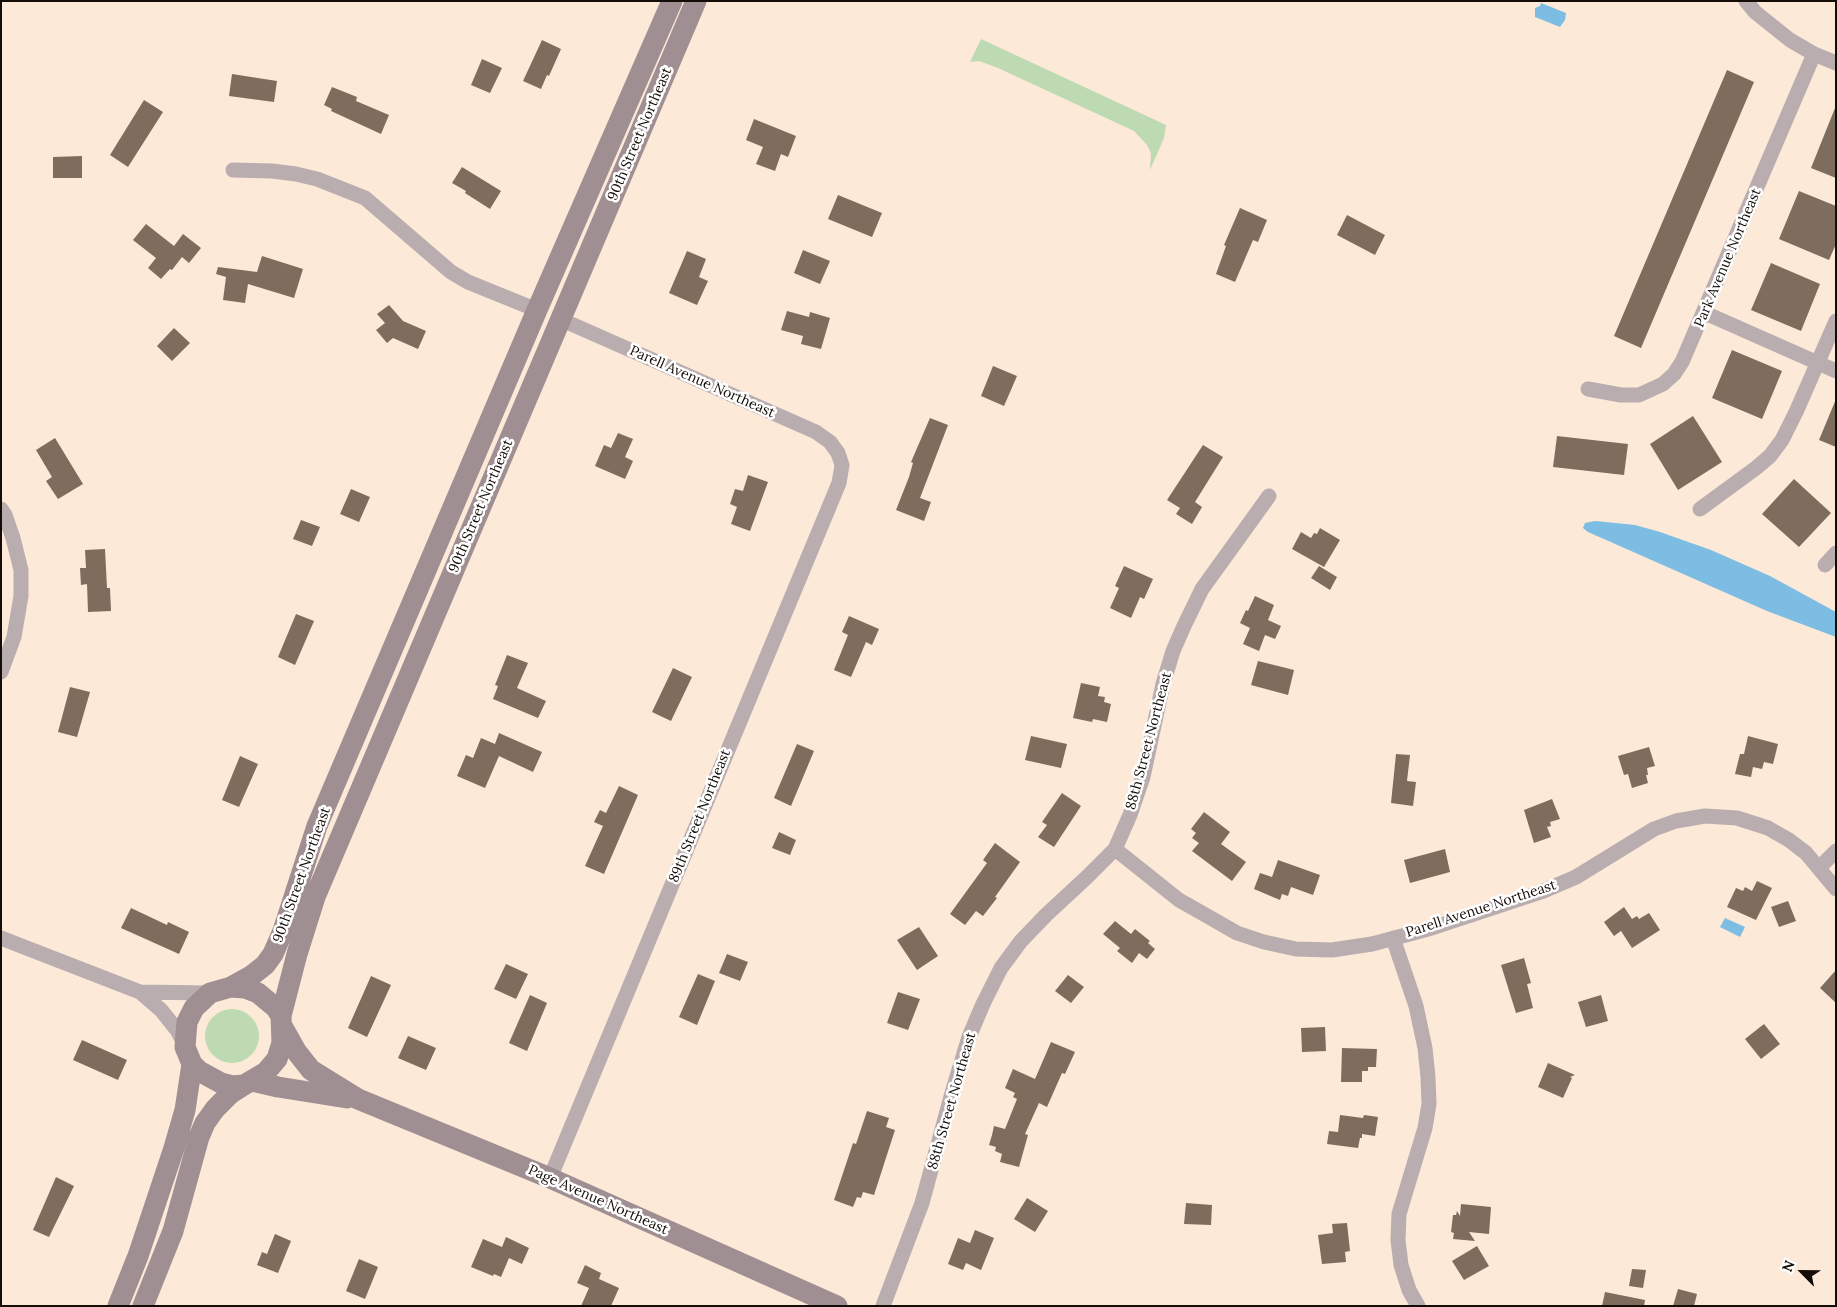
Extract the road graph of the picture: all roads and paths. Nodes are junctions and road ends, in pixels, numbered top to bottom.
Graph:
1 (672, 1) edge
2 (696, 1) edge
3 (1746, 1) edge
4 (1814, 54) junction
5 (1836, 63) edge
6 (233, 170) dead end
7 (537, 310) junction
8 (1704, 313) junction
9 (560, 320) junction
10 (1836, 321) edge
11 (1818, 363) junction
12 (1836, 371) edge
13 (1588, 389) dead end
14 (838, 453) joint
15 (1269, 496) dead end
16 (1700, 508) dead end
17 (1, 509) edge
18 (1836, 553) edge
19 (1825, 565) dead end
20 (1, 672) edge
21 (1115, 848) junction
22 (1836, 851) edge
23 (1819, 868) junction
24 (1836, 889) edge
25 (1, 938) edge
26 (1393, 938) junction
27 (231, 987) junction
28 (140, 992) junction
29 (210, 993) junction
30 (281, 1021) junction
31 (189, 1055) junction
32 (248, 1083) junction
33 (358, 1100) junction
34 (550, 1178) junction
35 (118, 1306) edge
36 (143, 1306) edge
37 (837, 1306) edge
38 (882, 1306) edge
39 (1418, 1306) edge

1 - 7 main road, 90th Street Northeast
2 - 9 main road, 90th Street Northeast
3 - 4 street
4 - 5 street
4 - 8 street, Park Avenue Northeast
6 - 7 street
7 - 27 main road, 90th Street Northeast
8 - 11 street
8 - 13 street, Park Avenue Northeast
9 - 14 street, Parell Avenue Northeast
9 - 30 main road, 90th Street Northeast
10 - 11 street
11 - 12 street
11 - 16 street
14 - 34 street, 89th Street Northeast
15 - 21 street, 88th Street Northeast
17 - 20 street
18 - 19 street
21 - 26 street, Parell Avenue Northeast
21 - 38 street, 88th Street Northeast
22 - 23 street
23 - 24 street, Parell Avenue Northeast
23 - 26 street, Parell Avenue Northeast
25 - 28 street
26 - 39 street
27 - 29 main road
27 - 30 main road
28 - 29 street
28 - 31 street
29 - 31 main road
30 - 32 main road
30 - 33 main road, Page Avenue Northeast
31 - 32 main road
31 - 35 main road
32 - 33 main road, Page Avenue Northeast
32 - 36 main road
33 - 34 main road, Page Avenue Northeast
34 - 37 main road, Page Avenue Northeast

